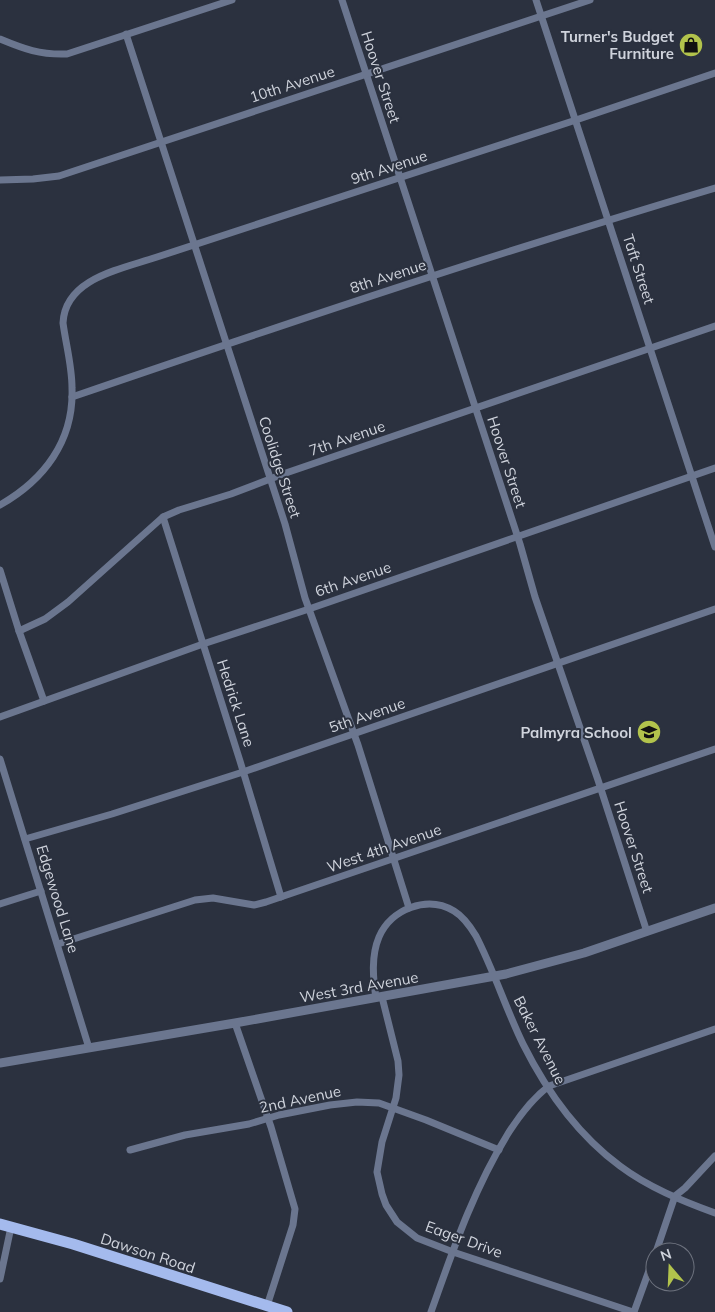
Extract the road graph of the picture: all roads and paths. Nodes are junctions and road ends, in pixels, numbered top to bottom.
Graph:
1 (232, 0) edge
2 (342, 0) edge
3 (536, 0) edge
4 (590, 0) edge
5 (541, 16) junction
6 (126, 34) junction
7 (0, 39) edge
8 (715, 73) edge
9 (366, 74) junction
10 (576, 120) junction
11 (161, 142) junction
12 (400, 178) junction
13 (0, 180) edge
14 (715, 188) edge
15 (608, 219) junction
16 (194, 245) junction
17 (431, 276) junction
18 (715, 326) edge
19 (226, 344) junction
20 (650, 348) junction
21 (72, 397) junction
22 (475, 409) junction
23 (715, 468) edge
24 (692, 475) junction
25 (269, 479) junction
26 (0, 506) edge
27 (163, 518) junction
28 (517, 536) junction
29 (715, 547) edge
30 (0, 570) edge
31 (308, 609) junction
32 (715, 609) edge
33 (19, 631) junction
34 (203, 644) junction
35 (558, 663) junction
36 (44, 701) junction
37 (0, 717) edge
38 (353, 734) junction
39 (715, 750) edge
40 (0, 762) edge
41 (243, 772) junction
42 (601, 788) junction
43 (25, 839) junction
44 (394, 859) junction
45 (40, 891) junction
46 (281, 897) junction
47 (0, 904) edge
48 (409, 908) junction
49 (715, 908) edge
50 (647, 932) junction
51 (58, 944) junction
52 (494, 976) junction
53 (379, 997) junction
54 (236, 1023) junction
55 (715, 1028) edge
56 (89, 1048) junction
57 (0, 1063) edge
58 (547, 1087) junction
59 (393, 1108) junction
60 (268, 1118) junction
61 (130, 1150) dead end
62 (499, 1150) junction
63 (715, 1156) edge
64 (675, 1196) junction
65 (715, 1213) edge
66 (6, 1225) edge
67 (659, 1242) edge
68 (452, 1252) junction
69 (0, 1280) edge
70 (645, 1280) edge
71 (267, 1306) junction
72 (287, 1312) edge
73 (431, 1312) edge
74 (633, 1312) edge

1 - 6 street
2 - 9 street, Hoover Street
3 - 5 street, Taft Street
4 - 5 street, 10th Avenue
5 - 9 street, 10th Avenue
5 - 10 street, Taft Street
6 - 7 street
6 - 11 street, Coolidge Street
8 - 10 street, 9th Avenue
9 - 11 street, 10th Avenue
9 - 12 street, Hoover Street
10 - 12 street, 9th Avenue
10 - 15 street, Taft Street
11 - 13 street, 10th Avenue
11 - 16 street, Coolidge Street
12 - 16 street, 9th Avenue
12 - 17 street, Hoover Street
14 - 15 street, 8th Avenue
15 - 17 street, 8th Avenue
15 - 20 street, Taft Street
16 - 19 street, Coolidge Street
16 - 21 street, 9th Avenue
17 - 19 street, 8th Avenue
17 - 22 street, Hoover Street
18 - 20 street, 7th Avenue
19 - 21 street, 8th Avenue
19 - 25 street, Coolidge Street
20 - 22 street, 7th Avenue
20 - 24 street, Taft Street
21 - 26 street
22 - 25 street, 7th Avenue
22 - 28 street, Hoover Street
23 - 24 street, 6th Avenue
24 - 28 street, 6th Avenue
24 - 29 street, Taft Street
25 - 27 street, 7th Avenue
25 - 31 street, Coolidge Street
27 - 33 street, 7th Avenue
27 - 34 street, Hedrick Lane
28 - 31 street, 6th Avenue
28 - 35 street, Hoover Street
30 - 33 street
31 - 34 street, 6th Avenue
31 - 38 street, Coolidge Street
32 - 35 street, 5th Avenue
33 - 36 street
34 - 36 street, 6th Avenue
34 - 41 street, Hedrick Lane
35 - 38 street, 5th Avenue
35 - 42 street, Hoover Street
36 - 37 street, 6th Avenue
38 - 41 street, 5th Avenue
38 - 44 street, Coolidge Street
39 - 42 street, West 4th Avenue
40 - 43 street, Edgewood Lane
41 - 43 street, 5th Avenue
41 - 46 street, Hedrick Lane
42 - 44 street, West 4th Avenue
42 - 50 street, Hoover Street
43 - 45 street, Edgewood Lane
44 - 46 street, West 4th Avenue
44 - 48 street, Coolidge Street
45 - 47 street
45 - 51 street, Edgewood Lane
46 - 51 street, West 4th Avenue
48 - 52 street, Baker Avenue
48 - 53 street, Eager Drive
49 - 50 street, West 3rd Avenue
50 - 52 street, West 3rd Avenue
51 - 56 street, Edgewood Lane
52 - 53 street, West 3rd Avenue
52 - 58 street, Baker Avenue
53 - 54 street, West 3rd Avenue
53 - 59 street, Eager Drive
54 - 56 street, West 3rd Avenue
54 - 60 street
55 - 58 street
56 - 57 street, West 3rd Avenue
58 - 62 street
58 - 64 street, Baker Avenue
59 - 60 street, 2nd Avenue
59 - 62 street, 2nd Avenue
59 - 68 street, Eager Drive
60 - 61 street, 2nd Avenue
60 - 71 street
62 - 68 street
63 - 64 street
64 - 65 street, Baker Avenue
64 - 67 street
66 - 69 street
66 - 71 main road, Dawson Road
68 - 73 street
68 - 74 street, Eager Drive
70 - 74 street
71 - 72 main road, Dawson Road

